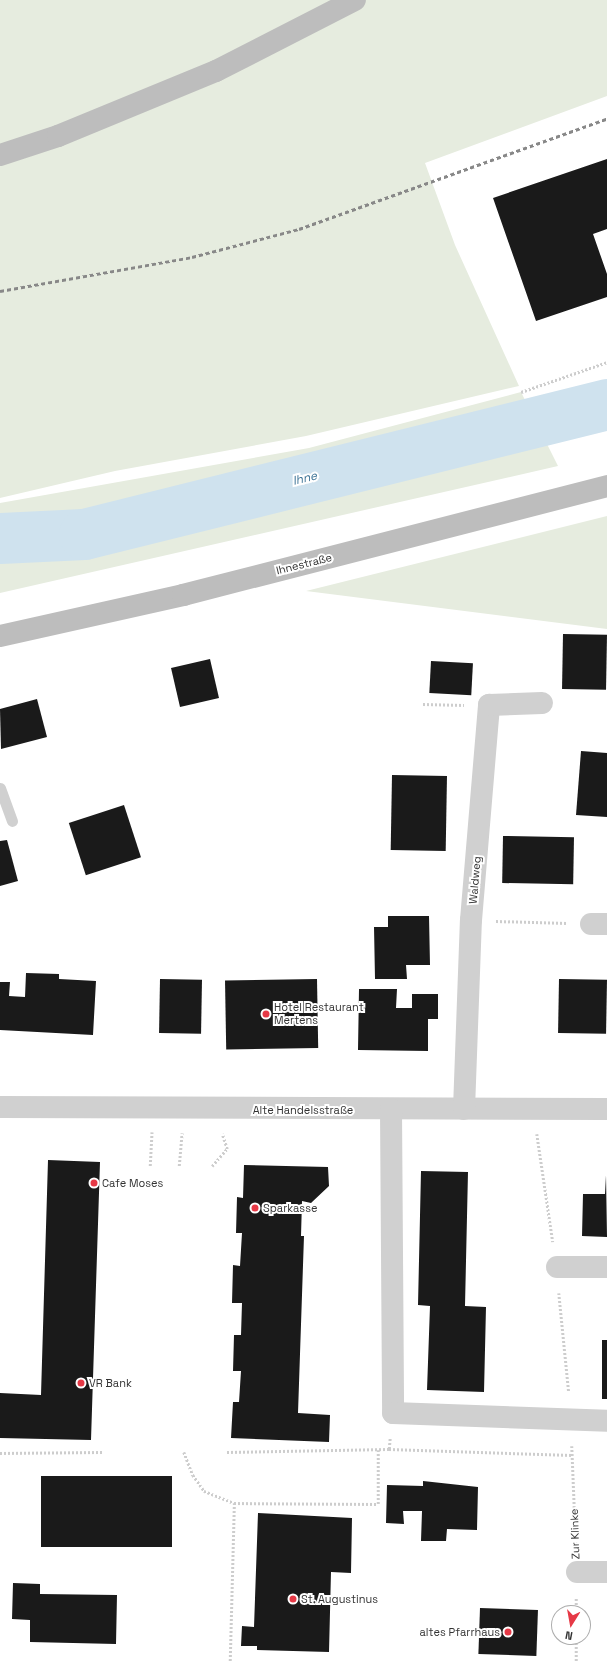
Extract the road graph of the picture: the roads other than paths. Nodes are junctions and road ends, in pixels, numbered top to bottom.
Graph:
1 (355, 0) edge
2 (0, 155) edge
3 (607, 486) edge
4 (0, 636) edge
5 (542, 703) dead end
6 (0, 788) edge
7 (12, 821) dead end
8 (0, 1107) edge
9 (464, 1109) junction
10 (607, 1109) edge
11 (391, 1110) junction
12 (557, 1267) dead end
13 (607, 1267) edge
14 (607, 1421) edge
15 (577, 1572) road end
16 (607, 1572) edge

1 - 2 main road
3 - 4 main road, Ihnestraße
5 - 9 street, Waldweg
6 - 7 lane
8 - 11 street, Alte Handelsstraße
9 - 10 street, Alte Handelsstraße
9 - 11 street, Alte Handelsstraße
11 - 14 street
12 - 13 street
15 - 16 street

